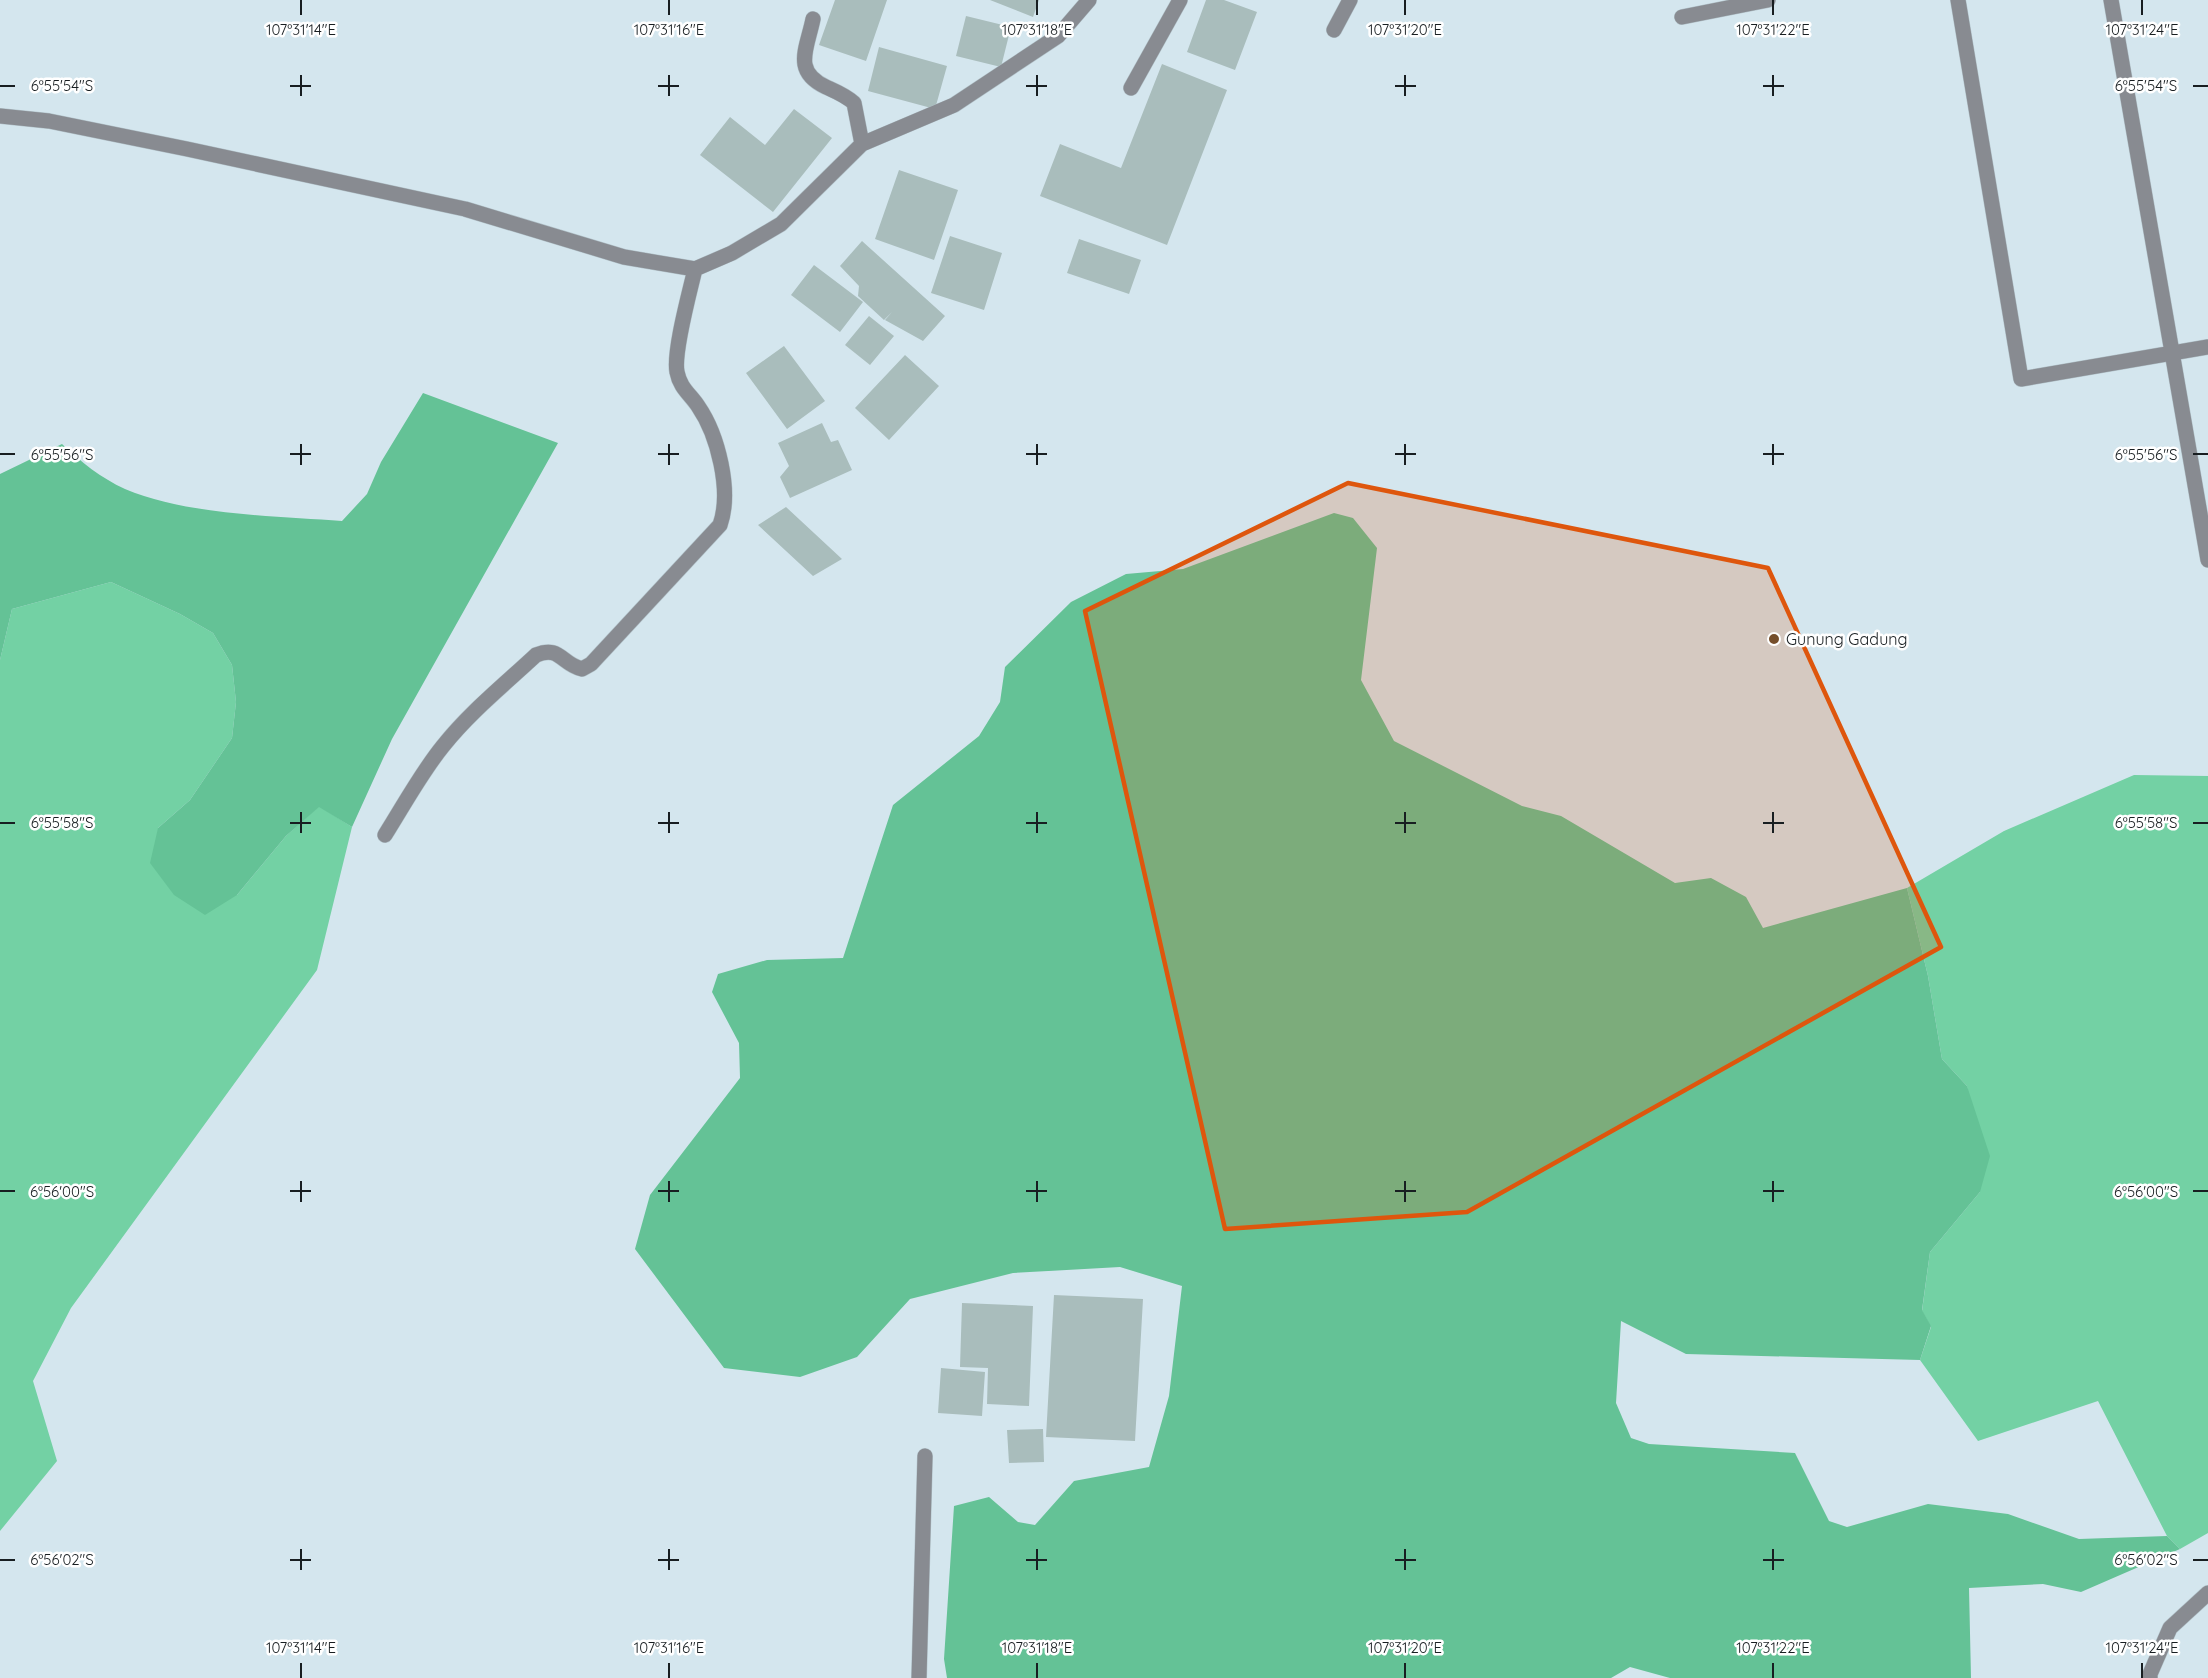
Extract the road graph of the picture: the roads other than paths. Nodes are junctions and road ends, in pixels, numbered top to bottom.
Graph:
1 (1089, 0) edge
2 (1180, 0) edge
3 (1350, 0) edge
4 (1768, 0) edge
5 (1958, 0) edge
6 (2111, 0) edge
7 (1682, 16) dead end
8 (813, 19) dead end
9 (1334, 30) dead end
10 (1131, 88) dead end
11 (0, 116) edge
12 (862, 144) junction
13 (694, 269) junction
14 (2208, 347) edge
15 (2173, 354) junction
16 (2208, 560) edge
17 (385, 835) dead end
18 (925, 1456) dead end
19 (2208, 1593) edge
20 (919, 1678) edge
21 (2150, 1678) edge

1 - 12 street
2 - 10 street
3 - 9 street
4 - 7 street
5 - 15 street
6 - 15 street
8 - 12 street
11 - 13 street
12 - 13 street
13 - 17 street
14 - 15 street
15 - 16 street
18 - 20 street
19 - 21 street

